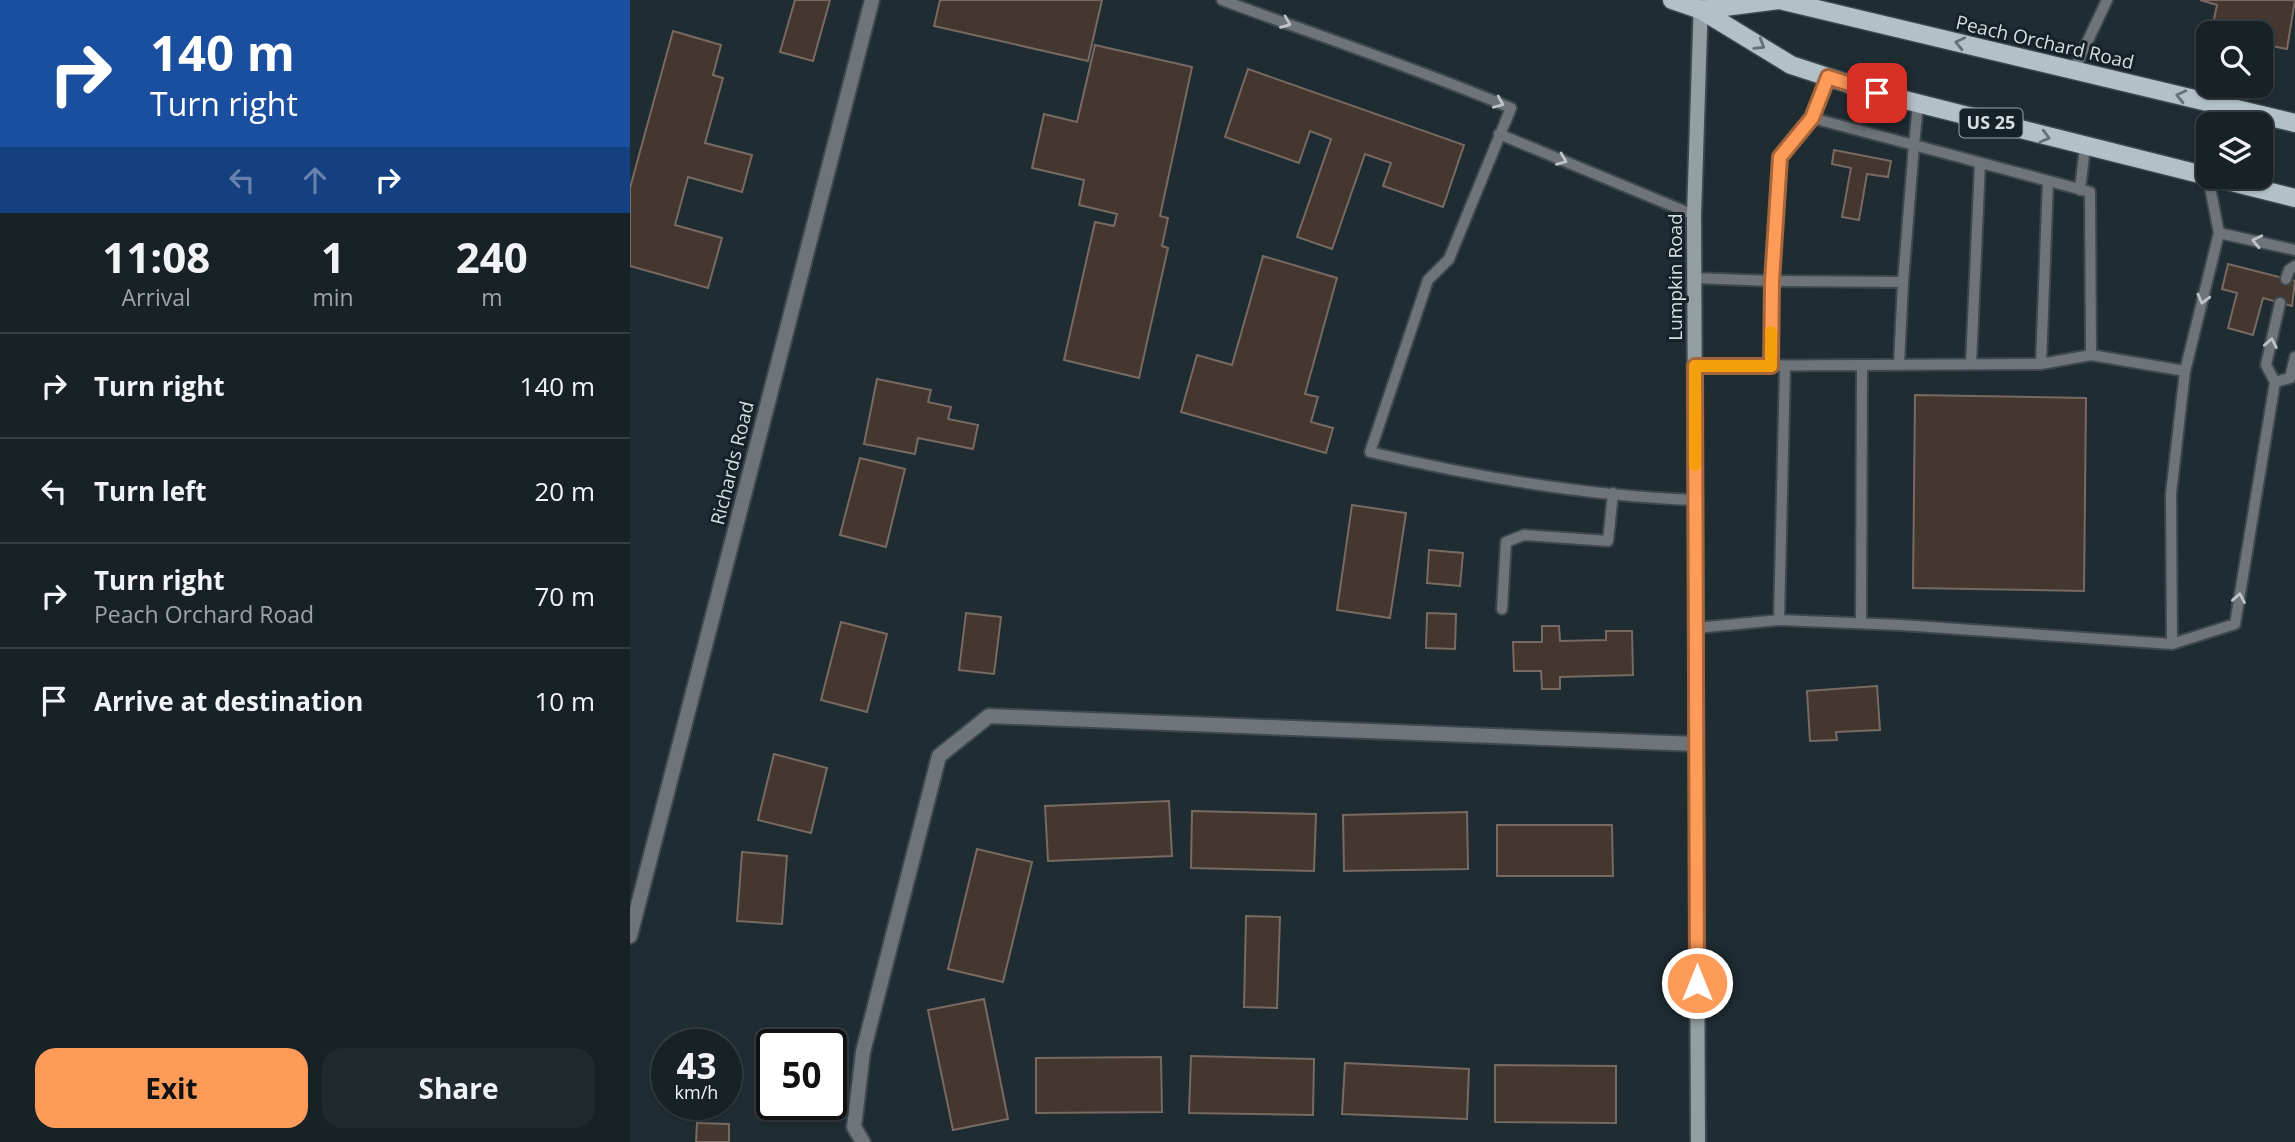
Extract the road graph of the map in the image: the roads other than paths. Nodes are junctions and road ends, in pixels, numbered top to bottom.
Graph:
1 (872, 0) edge
2 (1222, 0) edge
3 (1672, 0) edge
4 (2107, 0) edge
5 (1701, 5) edge
6 (2074, 71) junction
7 (1828, 77) junction
8 (1918, 104) junction
9 (1812, 118) junction
10 (2295, 123) edge
11 (1499, 134) junction
12 (1914, 145) junction
13 (2085, 147) junction
14 (1980, 163) junction
15 (2196, 174) edge
16 (2048, 181) junction
17 (2211, 189) edge
18 (2258, 189) edge
19 (2080, 190) junction
20 (2295, 198) edge
21 (1694, 215) junction
22 (2220, 233) junction
23 (2295, 250) edge
24 (2295, 267) edge
25 (1694, 278) junction
26 (2286, 279) dead end
27 (1772, 281) junction
28 (1903, 282) junction
29 (2280, 303) dead end
30 (2091, 355) junction
31 (2295, 357) edge
32 (1972, 364) junction
33 (2041, 364) junction
34 (1862, 365) junction
35 (1899, 365) junction
36 (1695, 366) junction
37 (1771, 366) junction
38 (1785, 366) junction
39 (2185, 372) junction
40 (2275, 382) junction
41 (1613, 493) junction
42 (1695, 500) junction
43 (1502, 609) dead end
44 (1779, 620) junction
45 (1861, 623) junction
46 (1696, 628) junction
47 (2172, 644) junction
48 (1696, 744) junction
49 (630, 936) edge
50 (863, 1142) edge
51 (1698, 1142) edge

1 - 49 street, Richards Road
2 -> 11 lane
3 - 5 main road, Peach Orchard Road / US 25
4 - 6 lane
6 -> 5 main road, Peach Orchard Road / US 25
5 -> 7 main road, Peach Orchard Road / US 25
5 - 21 main road, Lumpkin Road
10 -> 6 main road, Peach Orchard Road / US 25
7 - 8 main road, Peach Orchard Road / US 25
7 - 9 lane
8 - 12 lane
8 -> 13 main road, Peach Orchard Road / US 25
9 - 12 lane
9 - 27 lane
11 -> 21 lane
11 - 41 lane
12 - 14 lane
12 - 28 lane
13 - 15 main road, Peach Orchard Road / US 25
13 - 19 lane
14 - 16 lane
14 - 32 lane
16 - 19 lane
16 - 33 lane
17 - 22 lane
18 - 20 main road, Peach Orchard Road / US 25
19 - 30 lane
21 - 25 main road, Lumpkin Road
23 -> 22 lane
22 -> 39 lane
24 - 26 lane
25 - 27 lane
25 - 36 main road, Lumpkin Road
27 - 28 lane
27 - 37 lane
28 - 35 lane
40 -> 29 lane
30 - 33 lane
30 - 39 lane
31 - 40 lane
32 - 33 lane
32 - 35 lane
34 - 35 lane
34 - 38 lane
34 - 45 lane
36 - 37 lane
36 - 42 main road, Lumpkin Road
37 - 38 lane
38 - 44 lane
39 - 47 lane
47 -> 40 lane
41 - 42 lane
41 - 43 lane
42 - 46 main road, Lumpkin Road
44 - 45 lane
44 - 46 lane
45 - 47 lane
46 - 48 main road, Lumpkin Road
48 - 50 street
48 - 51 main road, Lumpkin Road

